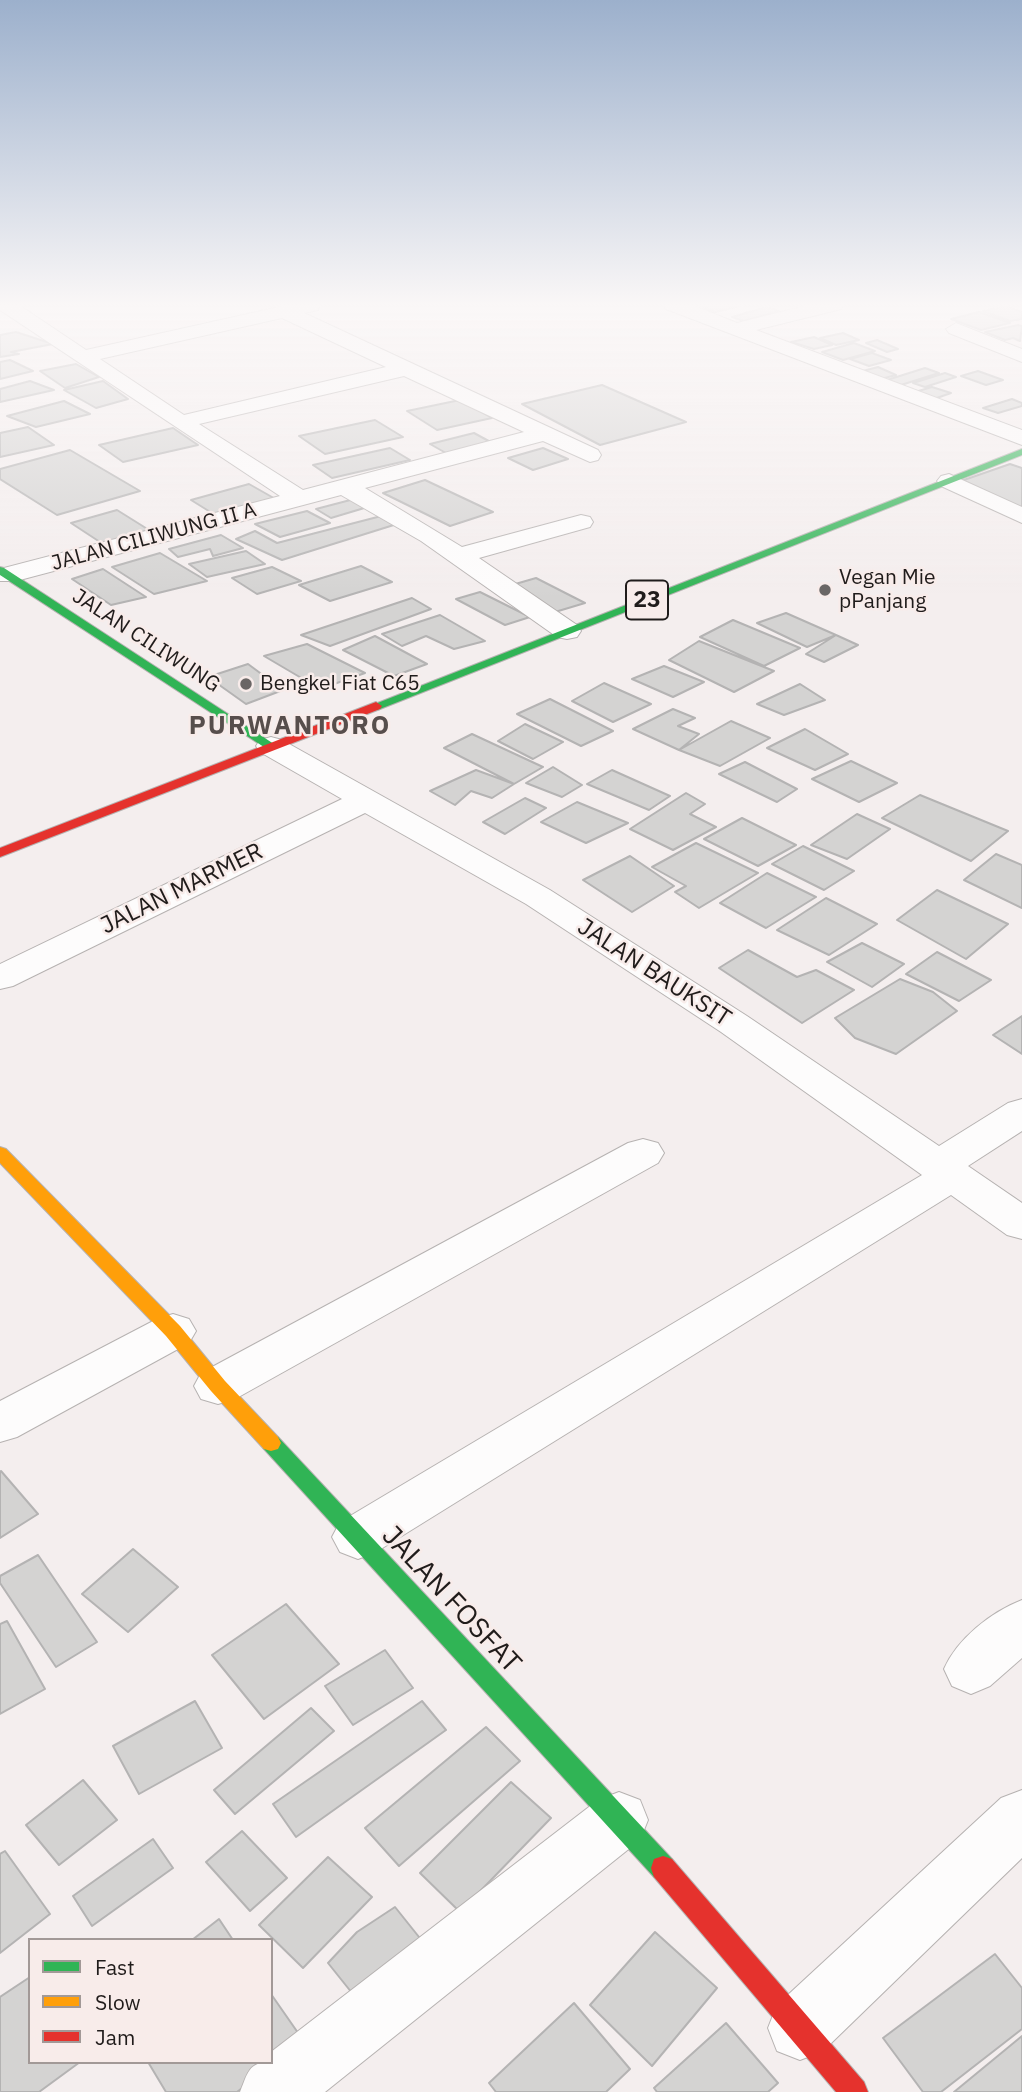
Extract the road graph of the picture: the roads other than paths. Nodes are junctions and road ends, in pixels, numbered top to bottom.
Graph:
1 (152, 403) edge
2 (262, 403) edge
3 (477, 403) edge
4 (929, 403) edge
5 (180, 422) junction
6 (544, 434) junction
7 (1022, 438) edge
8 (1022, 452) edge
9 (590, 455) dead end
10 (948, 481) junction
11 (345, 487) junction
12 (301, 499) junction
13 (1022, 516) edge
14 (581, 522) dead end
15 (458, 556) junction
16 (7, 580) edge
17 (567, 631) junction
18 (271, 746) junction
19 (364, 801) junction
20 (0, 853) edge
21 (0, 978) edge
22 (1022, 1112) edge
23 (0, 1153) edge
24 (643, 1153) dead end
25 (946, 1170) junction
26 (1022, 1224) edge
27 (173, 1331) junction
28 (218, 1386) junction
29 (0, 1423) edge
30 (358, 1537) junction
31 (1022, 1625) edge
32 (971, 1669) dead end
33 (1022, 1818) edge
34 (619, 1821) junction
35 (800, 2028) junction
36 (273, 2092) edge
37 (854, 2092) edge

1 - 5 street
2 - 5 street
3 - 6 street
4 - 7 street
5 - 12 street
6 - 9 street
6 - 11 street, JALAN CILIWUNG II A
8 - 10 main road, 23
10 - 13 street
10 - 17 main road, 23
11 - 12 street, JALAN CILIWUNG II A
11 - 15 street
12 - 16 street, JALAN CILIWUNG II A
14 - 15 street
15 - 17 street
16 - 18 main road, JALAN CILIWUNG
17 - 18 main road, 23
18 - 19 street, JALAN BAUKSIT
18 - 20 main road, 23
19 - 21 street, JALAN MARMER
19 - 25 street, JALAN BAUKSIT
22 - 25 street
23 - 27 main road, JALAN FOSFAT
24 - 28 street
25 - 26 street, JALAN BAUKSIT
25 - 30 street
27 - 28 main road, JALAN FOSFAT
27 - 29 street
28 - 30 main road, JALAN FOSFAT
30 - 34 main road, JALAN FOSFAT
31 - 32 street
33 - 35 street
34 - 35 main road, JALAN FOSFAT
34 - 36 street
35 - 37 main road, JALAN FOSFAT

